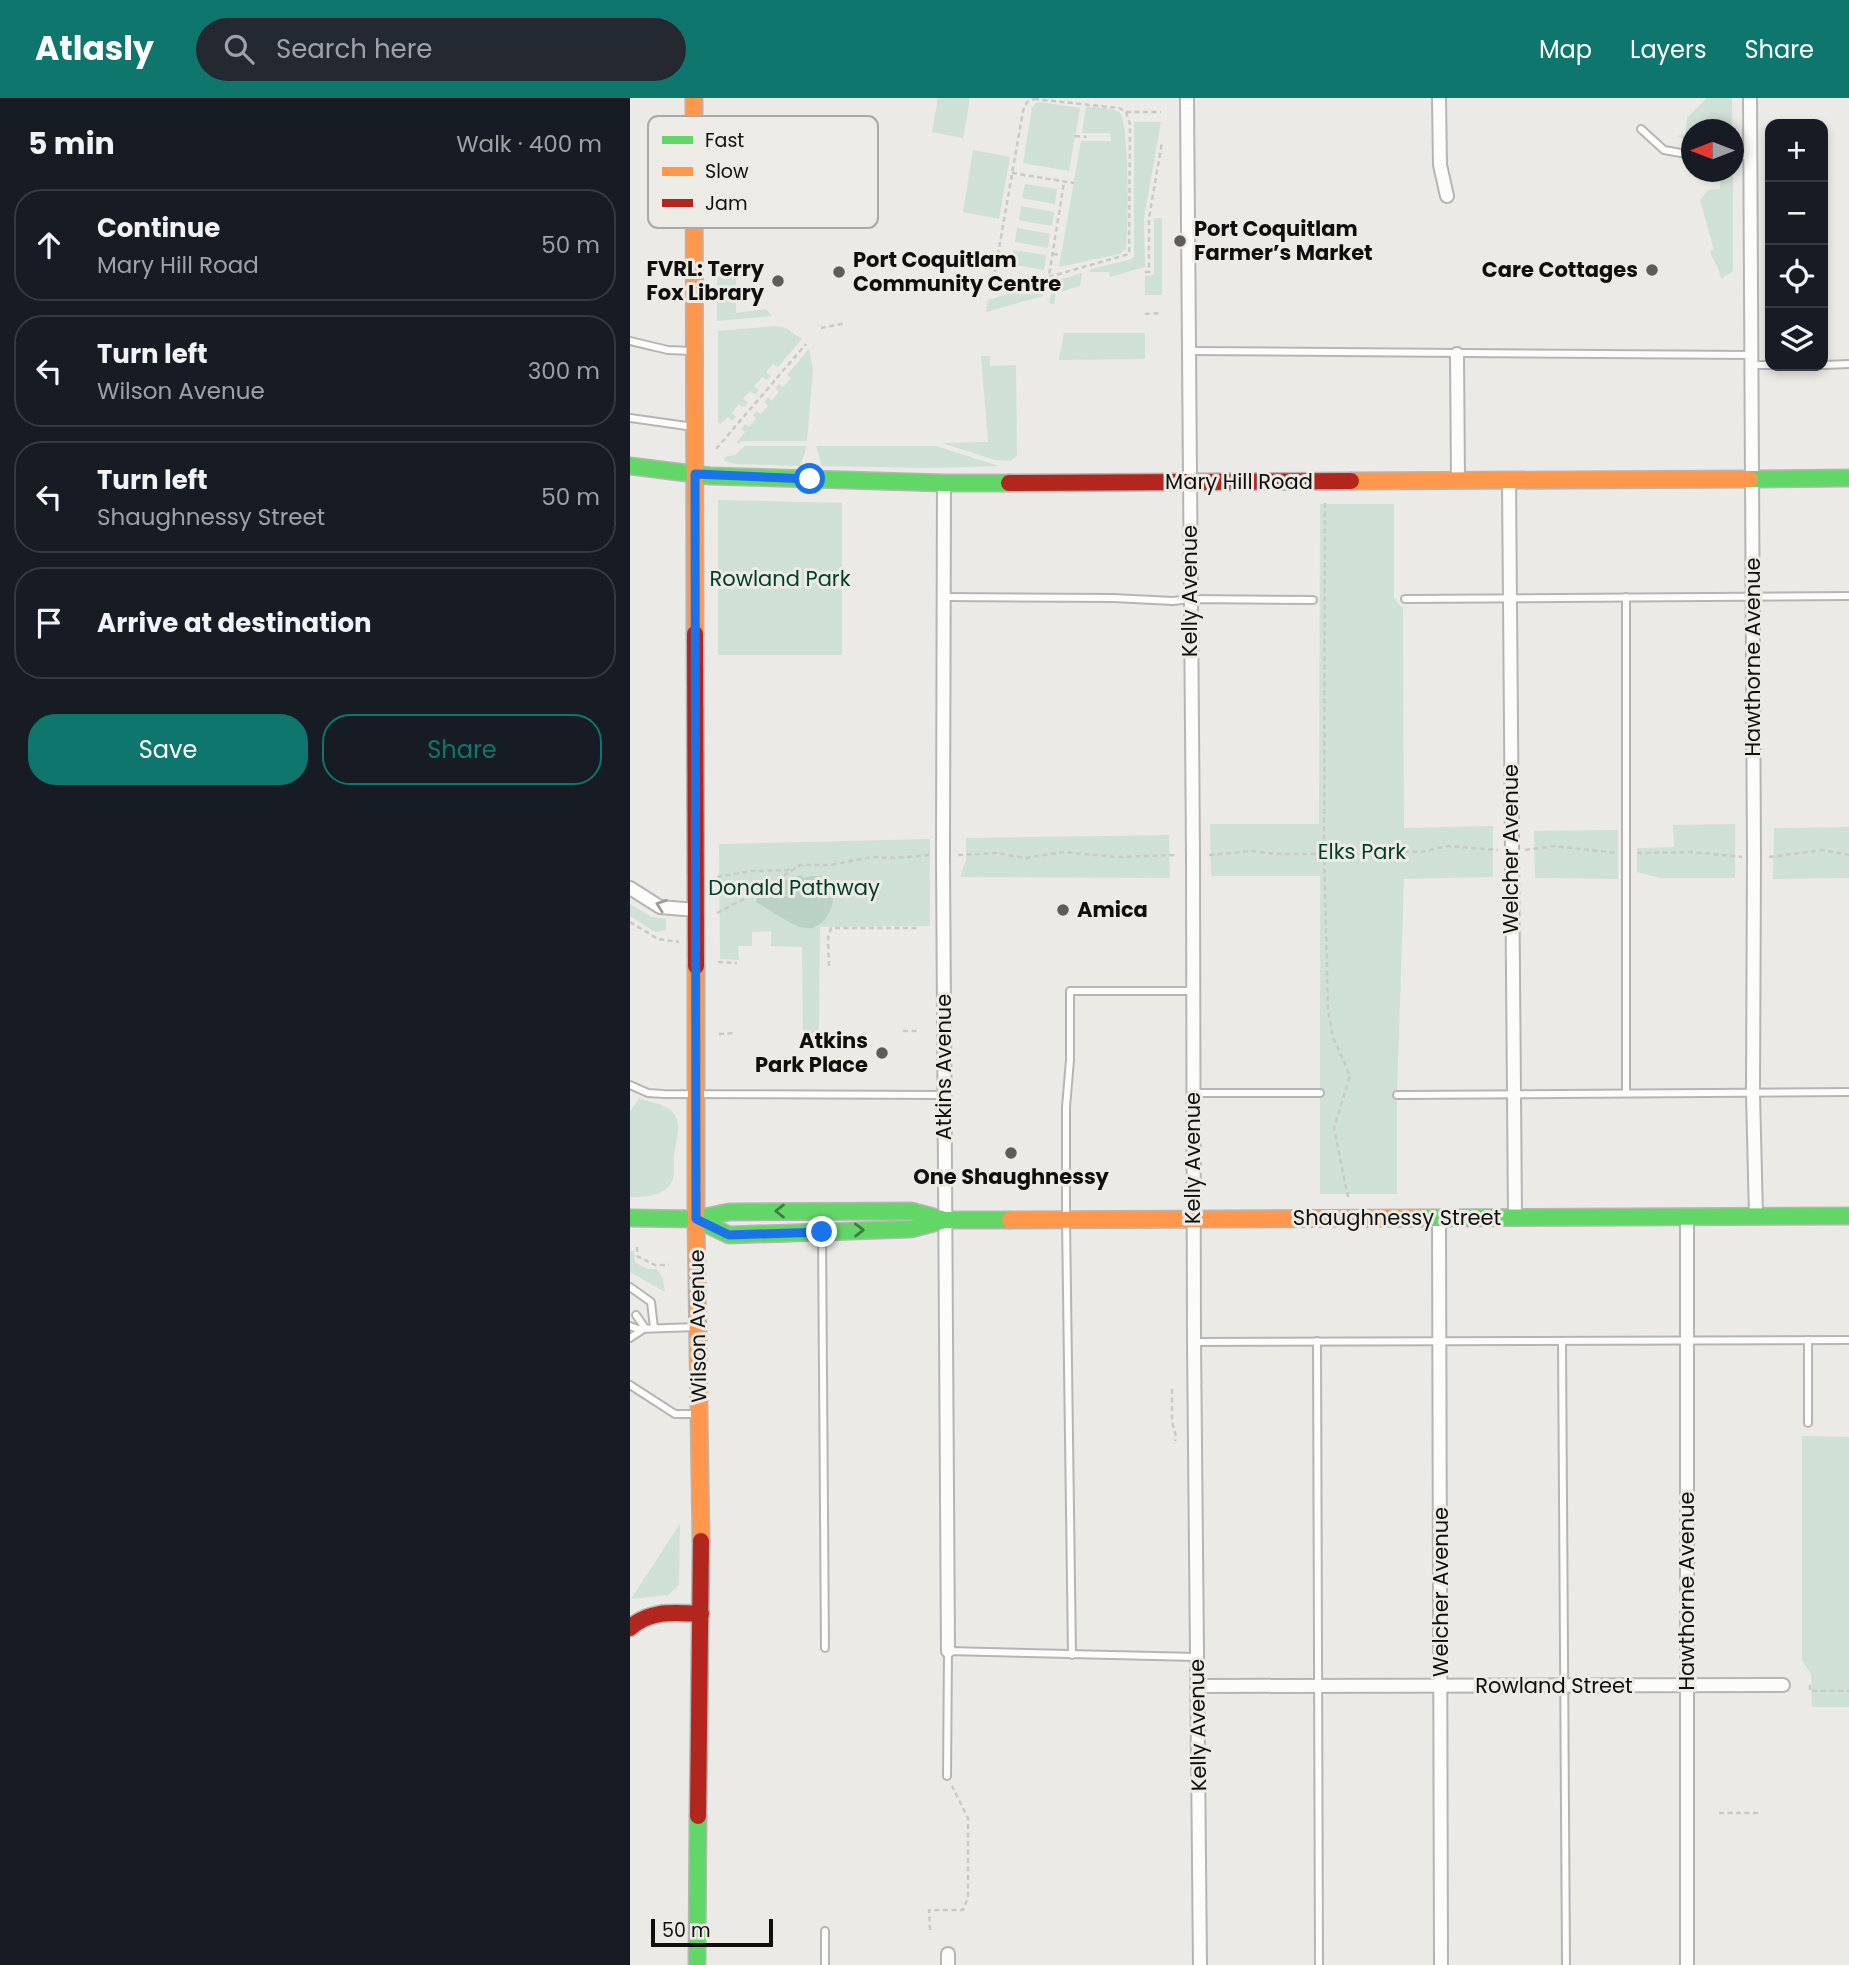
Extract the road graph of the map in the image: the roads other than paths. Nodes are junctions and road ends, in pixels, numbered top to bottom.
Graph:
1 (694, 98) edge
2 (1186, 98) edge
3 (1439, 98) edge
4 (1750, 98) edge
5 (694, 116) edge
6 (1641, 129) dead end
7 (1681, 154) edge
8 (1744, 156) edge
9 (1750, 156) junction
10 (1447, 196) dead end
11 (695, 228) edge
12 (630, 341) edge
13 (695, 351) junction
14 (1189, 352) junction
15 (1457, 354) junction
16 (1752, 360) junction
17 (1765, 364) edge
18 (1828, 365) edge
19 (1849, 365) edge
20 (630, 418) edge
21 (695, 427) junction
22 (630, 466) edge
23 (695, 474) junction
24 (1849, 478) edge
25 (1752, 479) junction
26 (1509, 480) junction
27 (1458, 481) junction
28 (944, 482) junction
29 (1189, 482) junction
30 (1753, 596) junction
31 (1849, 596) edge
32 (944, 597) junction
33 (1626, 597) junction
34 (1405, 598) dead end
35 (1510, 598) junction
36 (1190, 599) junction
37 (1313, 600) dead end
38 (630, 888) edge
39 (696, 910) junction
40 (1192, 991) junction
41 (630, 1085) edge
42 (1849, 1092) edge
43 (1193, 1093) junction
44 (1320, 1093) dead end
45 (1626, 1093) junction
46 (1753, 1093) junction
47 (696, 1094) junction
48 (1514, 1094) junction
49 (944, 1095) junction
50 (1397, 1095) dead end
51 (1849, 1216) edge
52 (1687, 1217) junction
53 (1756, 1217) junction
54 (630, 1218) edge
55 (1439, 1218) junction
56 (1515, 1218) junction
57 (696, 1219) junction
58 (1193, 1219) junction
59 (945, 1220) junction
60 (1066, 1220) junction
61 (822, 1232) junction
62 (630, 1287) edge
63 (636, 1315) dead end
64 (630, 1326) edge
65 (698, 1327) junction
66 (645, 1328) junction
67 (654, 1328) junction
68 (630, 1338) edge
69 (1808, 1340) junction
70 (1849, 1340) edge
71 (1317, 1341) junction
72 (1687, 1341) junction
73 (1194, 1342) junction
74 (1440, 1342) junction
75 (1562, 1342) junction
76 (630, 1385) edge
77 (699, 1414) junction
78 (1808, 1423) dead end
79 (701, 1614) junction
80 (630, 1628) edge
81 (825, 1648) dead end
82 (948, 1651) junction
83 (1072, 1655) junction
84 (1197, 1657) junction
85 (1688, 1685) junction
86 (1783, 1685) dead end
87 (1198, 1686) junction
88 (1319, 1686) junction
89 (1441, 1686) junction
90 (1565, 1686) junction
91 (947, 1776) road end
92 (825, 1931) dead end
93 (697, 1965) edge
94 (825, 1965) edge
95 (1200, 1965) edge
96 (1319, 1965) edge
97 (1441, 1965) edge
98 (1566, 1965) edge
99 (1688, 1965) edge

1 - 5 street, Wilson Avenue
2 - 14 street, Kelly Avenue
3 - 10 street
4 - 9 street, Hawthorne Avenue
6 - 7 lane
8 - 9 lane
9 - 16 street, Hawthorne Avenue
11 - 13 street, Wilson Avenue
12 - 13 lane
13 - 21 street, Wilson Avenue
14 - 15 lane
14 - 29 street, Kelly Avenue
15 - 16 lane
15 - 27 street
16 - 17 lane
16 - 25 street, Hawthorne Avenue
18 - 19 lane
20 - 21 lane
21 - 23 street, Wilson Avenue
22 - 23 street, Mary Hill Road
23 - 28 street, Mary Hill Road
23 - 39 street, Wilson Avenue
24 - 25 street, Mary Hill Road
25 - 26 street, Mary Hill Road
25 - 30 street, Hawthorne Avenue
26 - 27 street, Mary Hill Road
26 - 35 street, Welcher Avenue
27 - 29 street, Mary Hill Road
28 - 29 street, Mary Hill Road
28 - 32 street, Atkins Avenue
29 - 36 street, Kelly Avenue
30 - 31 lane
30 - 33 lane
30 - 46 street, Hawthorne Avenue
32 - 36 lane
32 - 49 street, Atkins Avenue
33 - 35 lane
33 - 45 lane
34 - 35 lane
35 - 48 street, Welcher Avenue
36 - 37 lane
36 - 40 street, Kelly Avenue
39 -> 38 street
39 - 47 street, Wilson Avenue
40 - 43 street, Kelly Avenue
40 - 60 lane
41 - 47 lane
42 - 46 lane
43 - 44 lane
43 - 58 street, Kelly Avenue
45 - 46 lane
45 - 48 lane
46 - 53 street, Hawthorne Avenue
47 - 49 lane
47 - 57 street, Wilson Avenue
48 - 50 lane
48 - 56 street, Welcher Avenue
49 - 59 street, Atkins Avenue
51 - 53 street, Shaughnessy Street
52 - 53 street, Shaughnessy Street
52 - 56 street, Shaughnessy Street
52 - 72 street, Hawthorne Avenue
54 - 57 street, Shaughnessy Street
55 - 56 street, Shaughnessy Street
55 - 58 street, Shaughnessy Street
55 - 74 street, Welcher Avenue
59 -> 57 street, Shaughnessy Street
57 - 61 street, Shaughnessy Street
57 - 65 street, Wilson Avenue
58 - 60 street, Shaughnessy Street
58 - 73 street, Kelly Avenue
59 - 60 street, Shaughnessy Street
61 -> 59 street, Shaughnessy Street
59 - 82 street, Atkins Avenue
60 - 83 lane
61 - 81 lane
62 - 67 lane
63 - 66 lane
64 - 66 lane
65 - 67 lane
65 - 77 street, Wilson Avenue
66 - 67 lane
66 - 68 lane
69 - 70 lane
69 - 72 lane
69 - 78 lane
71 - 73 lane
71 - 74 lane
71 - 88 lane
72 - 75 lane
72 - 85 street, Hawthorne Avenue
73 - 84 street, Kelly Avenue
74 - 75 lane
74 - 89 street, Welcher Avenue
75 - 90 lane
76 - 77 lane
77 - 79 street, Wilson Avenue
79 - 80 street
79 - 93 street, Wilson Avenue
82 - 83 lane
82 - 91 lane
83 - 84 lane
84 - 87 street, Kelly Avenue
85 - 86 street, Rowland Street
85 - 90 street, Rowland Street
85 - 99 street, Hawthorne Avenue
87 - 88 street, Rowland Street
87 - 95 street, Kelly Avenue
88 - 89 street, Rowland Street
88 - 96 lane
89 - 90 street, Rowland Street
89 - 97 street, Welcher Avenue
90 - 98 lane
92 - 94 lane

